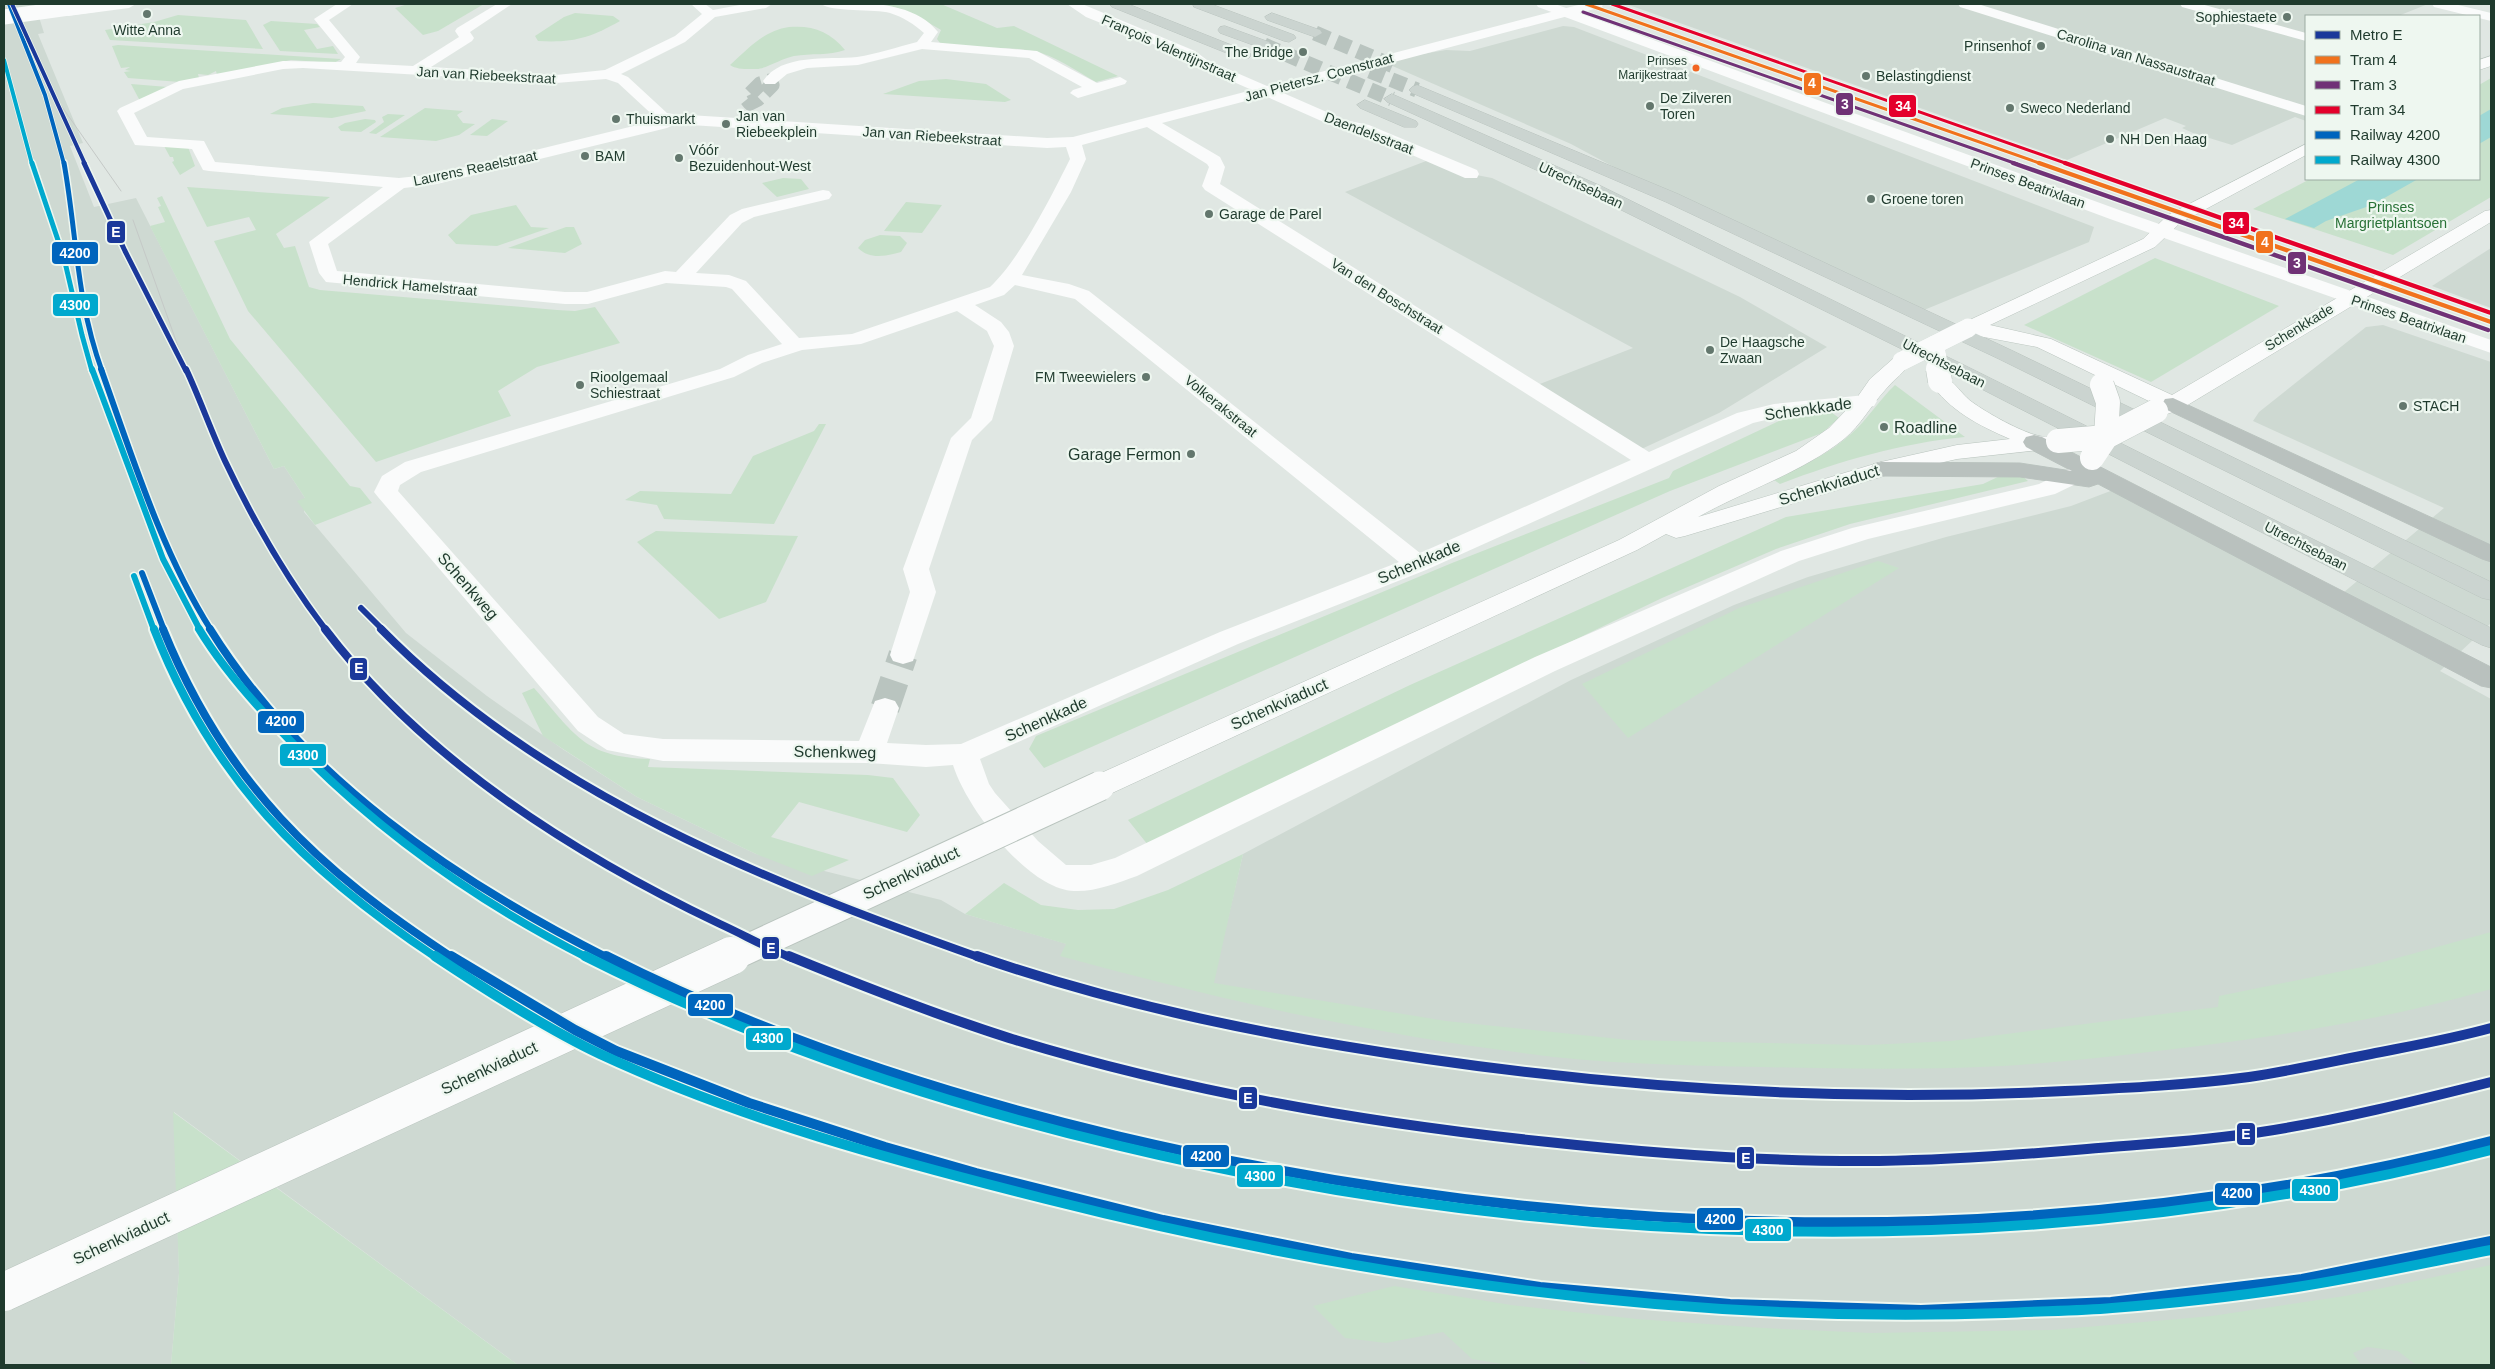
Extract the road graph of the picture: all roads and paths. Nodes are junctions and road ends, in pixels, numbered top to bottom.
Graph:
1 (58, 4) edge
2 (98, 4) edge
3 (129, 4) edge
4 (346, 4) edge
5 (506, 4) edge
6 (697, 4) edge
7 (766, 4) edge
8 (829, 4) edge
9 (1073, 4) edge
10 (1117, 4) edge
11 (1199, 4) edge
12 (1543, 4) edge
13 (1965, 4) edge
14 (2187, 4) edge
15 (2438, 4) edge
16 (1580, 7) edge
17 (4, 10) edge
18 (1263, 13) dead end
19 (711, 14) junction
20 (4, 17) edge
21 (2491, 17) edge
22 (1210, 24) dead end
23 (1315, 33) tunnel mouth
24 (2305, 37) edge
25 (1289, 38) tunnel mouth
26 (922, 45) junction
27 (1264, 45) tunnel mouth
28 (1244, 54) tunnel mouth
29 (344, 67) junction
30 (415, 71) junction
31 (608, 74) junction
32 (770, 81) tunnel mouth
33 (1120, 81) dead end
34 (1424, 86) tunnel mouth
35 (1095, 88) junction
36 (1267, 91) junction
37 (1070, 95) dead end
38 (1392, 99) tunnel mouth
39 (1365, 105) tunnel mouth
40 (742, 110) dead end
41 (125, 111) joint
42 (2305, 111) edge
43 (672, 119) junction
44 (728, 122) junction
45 (1149, 122) junction
46 (1073, 142) junction
47 (2305, 150) edge
48 (1471, 174) dead end
49 (399, 183) junction
50 (823, 195) dead end
51 (2491, 215) edge
52 (2168, 225) junction
53 (1701, 243) junction
54 (682, 278) junction
55 (1012, 278) junction
56 (2368, 286) junction
57 (2348, 298) junction
58 (961, 304) junction
59 (1976, 328) junction
60 (2491, 329) edge
61 (1935, 344) junction
62 (794, 346) junction
63 (2491, 347) edge
64 (2091, 366) junction
65 (1866, 401) junction
66 (2164, 408) junction
67 (2106, 437) junction
68 (2034, 442) junction
69 (1649, 462) junction
70 (2083, 468) junction
71 (1881, 469) junction
72 (1628, 545) junction
73 (2491, 554) edge
74 (1417, 564) junction
75 (2491, 592) edge
76 (2491, 639) edge
77 (903, 655) tunnel mouth
78 (2491, 679) edge
79 (885, 708) tunnel mouth
80 (869, 752) junction
81 (964, 754) junction
82 (4, 1292) edge

1 - 3 street
1 - 17 street
2 - 20 street, bridge
4 - 29 street
5 - 30 street
6 - 19 street
7 - 19 street
8 - 26 street
9 - 36 street, François Valentijnstraat
10 - 28 main road
11 - 25 main road
12 - 16 street, Prinses Beatrixlaan
13 - 42 street, Carolina van Nassaustraat
14 - 24 street
15 - 21 street
16 - 36 street, Jan Pietersz. Coenstraat
16 - 52 street, Prinses Beatrixlaan
18 - 23 main road
19 - 31 street, Jan van Riebeekstraat
22 - 27 main road
26 - 32 street
26 - 35 street
29 - 30 street, Jan van Riebeekstraat
29 - 41 street, Jan van Riebeekstraat
30 - 31 street, Jan van Riebeekstraat
31 - 43 street
33 - 35 street
34 - 75 main road, Utrechtsebaan
35 - 37 street
36 - 45 street, Jan Pietersz. Coenstraat
36 - 48 street, Daendelsstraat
38 - 53 main road, Utrechtsebaan
39 - 53 main road
40 - 44 street
41 - 49 street, Laurens Reaelstraat
43 - 44 street
43 - 49 street, Laurens Reaelstraat
44 - 46 street, Jan van Riebeekstraat
45 - 46 street, Jan Pietersz. Coenstraat
45 - 69 street, Van den Boschstraat
46 - 55 street
47 - 52 street, Schenkkade
49 - 54 street, Hendrick Hamelstraat
50 - 54 street
51 - 56 street, Schenkkade
52 - 56 street, Prinses Beatrixlaan
52 - 57 street, Prinses Beatrixlaan
52 - 59 street, Schenkkade
53 - 76 main road, Utrechtsebaan
54 - 62 street
55 - 58 street
55 - 74 street, Volkerakstraat
56 - 57 street, Schenkkade
56 - 60 street, Prinses Beatrixlaan
57 - 63 street, Prinses Beatrixlaan
57 - 66 street, Schenkkade
58 - 62 street
58 - 77 street
59 - 61 street, Schenkkade, bridge
59 - 64 street
61 - 65 street, Schenkkade, bridge
61 - 68 street, bridge
62 - 80 street, Schenkweg
64 - 66 street
64 - 67 street, bridge
65 - 69 street, Schenkkade
65 - 72 street, Schenkviaduct
66 - 67 street, Schenkkade, bridge
66 - 73 highway
67 - 68 street, Schenkkade, bridge
67 - 70 street, Schenkkade, bridge
68 - 70 highway
68 - 71 street, Schenkviaduct
69 - 74 street, Schenkkade
70 - 71 highway
70 - 78 highway
70 - 81 street
71 - 72 street, Schenkviaduct
72 - 82 street, Schenkviaduct, bridge
74 - 81 street, Schenkkade
79 - 80 street
80 - 81 street, Schenkweg

